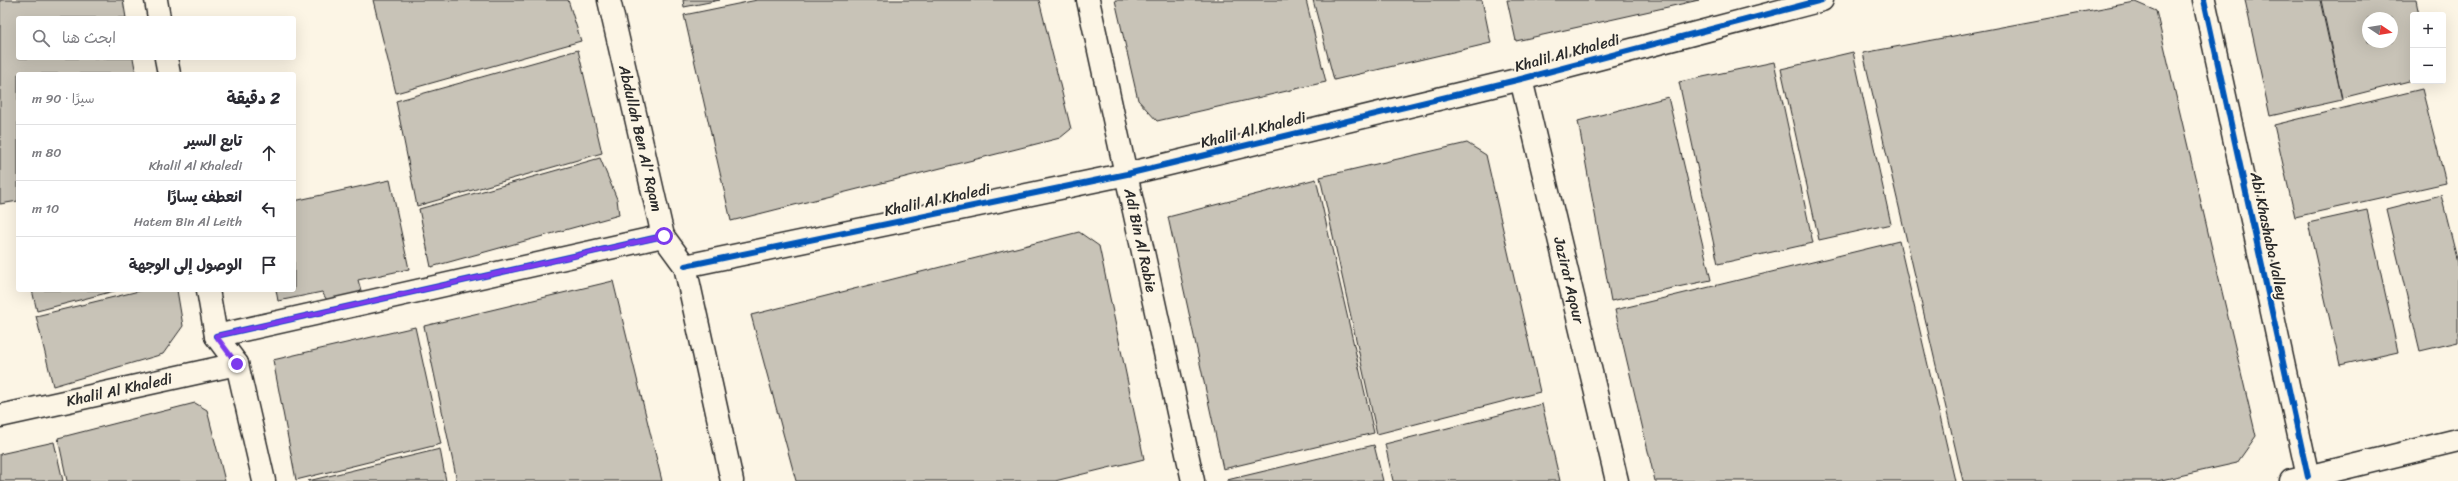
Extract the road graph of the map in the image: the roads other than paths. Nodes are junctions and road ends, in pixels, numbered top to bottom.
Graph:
1 (156, 0) edge
2 (609, 0) edge
3 (1088, 0) edge
4 (1822, 0) edge
5 (2204, 0) edge
6 (159, 16) edge
7 (166, 60) edge
8 (169, 72) edge
9 (1521, 79) junction
10 (1127, 174) junction
11 (664, 236) junction
12 (685, 266) junction
13 (208, 292) edge
14 (216, 336) junction
15 (237, 364) junction
16 (0, 416) edge
17 (2458, 440) edge
18 (2300, 479) edge
19 (264, 481) edge
20 (732, 481) edge
21 (1193, 481) edge
22 (1617, 481) edge

1 - 6 street
2 - 11 street, Abdullah Ben Al' Rqam
3 - 10 street, Adi Bin Al Rabie
4 - 9 street, Khalil Al Khaledi
5 - 18 street, Abi Khashaba Valley
7 - 8 street
9 - 10 street, Khalil Al Khaledi
9 - 22 street, Jazirat Aqour
10 - 12 street, Khalil Al Khaledi
10 - 21 street, Adi Bin Al Rabie
11 - 12 street, Abdullah Ben Al' Rqam
11 - 14 street
12 - 20 street, Abdullah Ben Al' Rqam
13 - 14 street
14 - 15 street
15 - 16 street, Khalil Al Khaledi
15 - 19 street
17 - 18 street

